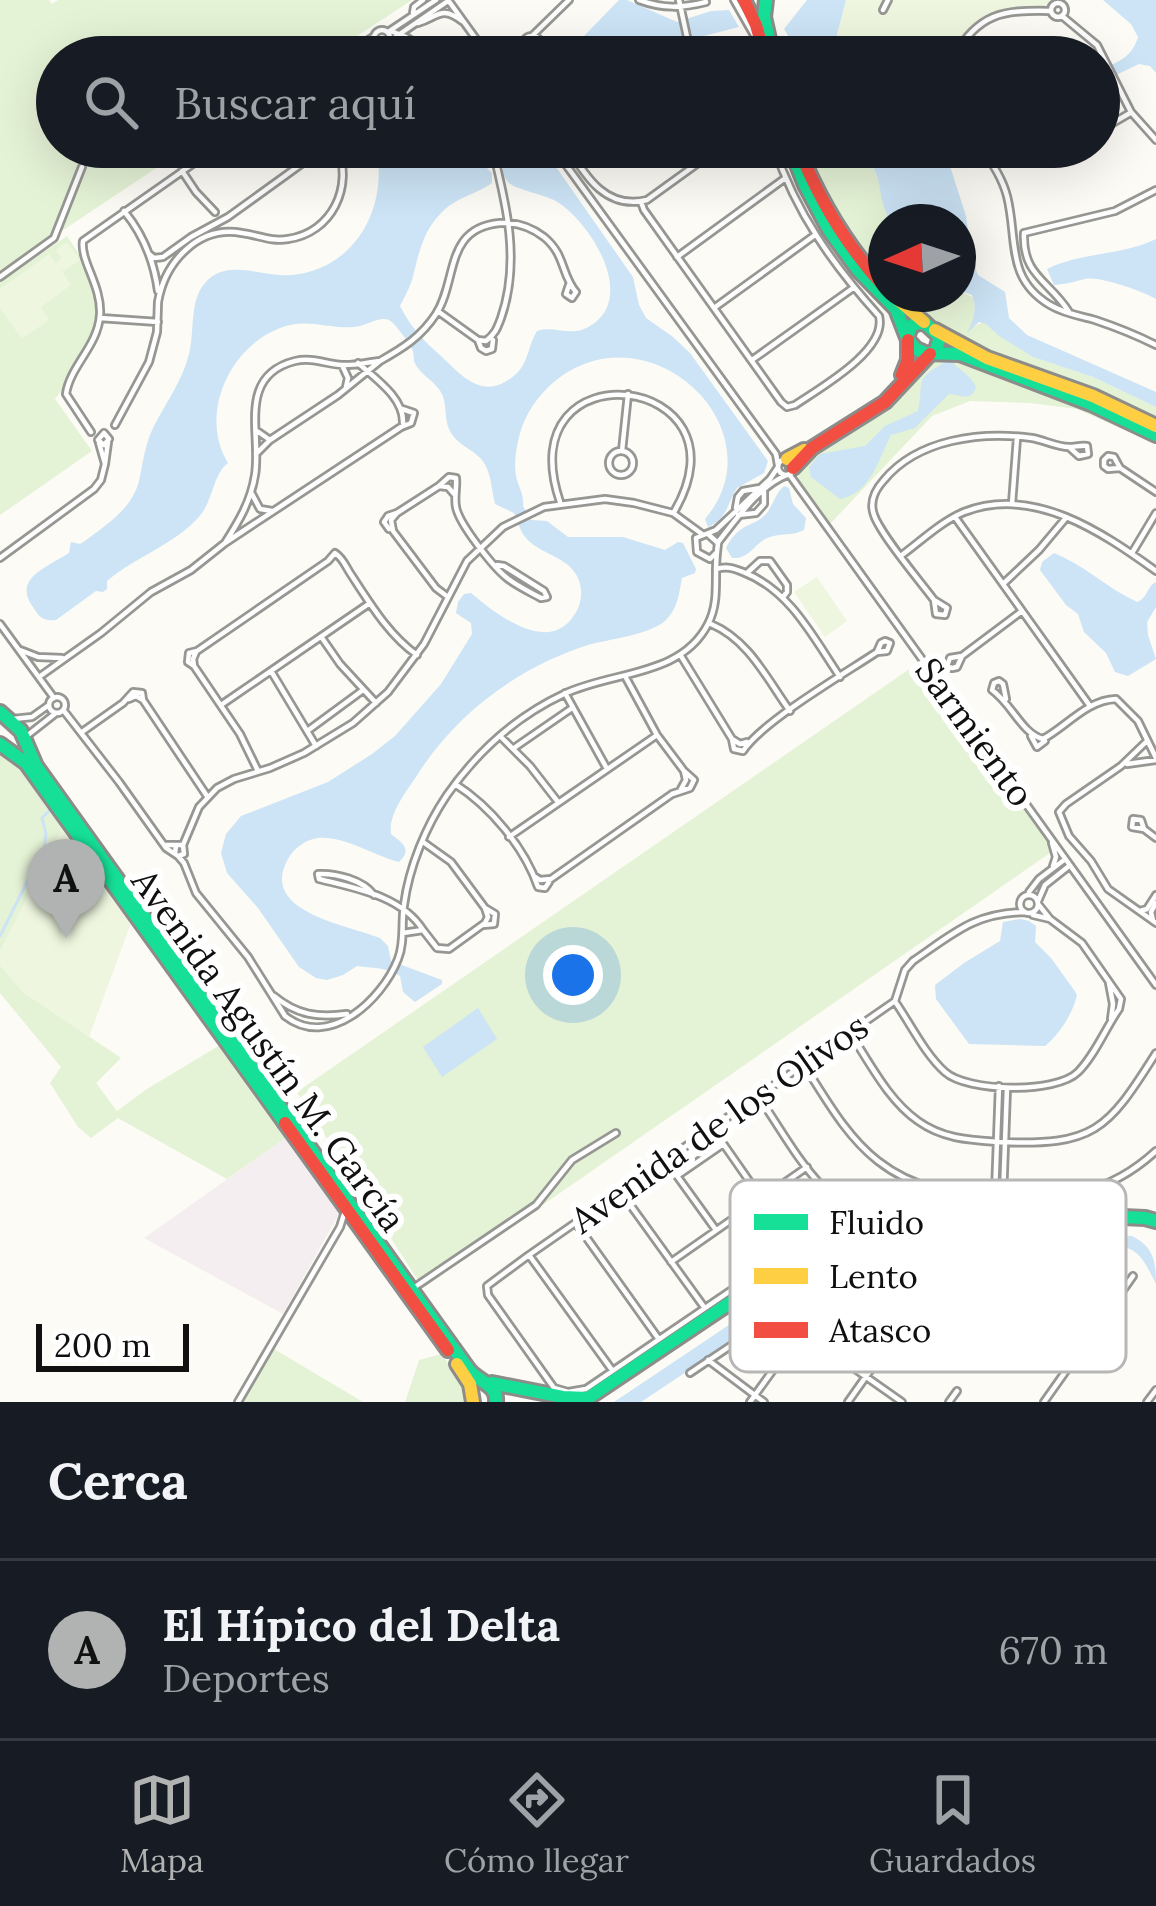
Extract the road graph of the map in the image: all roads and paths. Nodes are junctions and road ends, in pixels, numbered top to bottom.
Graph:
1 (423, 0) edge
2 (436, 0) edge
3 (448, 0) edge
4 (569, 0) edge
5 (639, 0) edge
6 (664, 0) edge
7 (734, 0) edge
8 (744, 0) edge
9 (764, 0) edge
10 (888, 0) edge
11 (708, 1) edge
12 (1060, 2) edge
13 (680, 6) edge
14 (883, 10) dead end
15 (1051, 10) junction
16 (1062, 16) junction
17 (549, 22) junction
18 (412, 23) junction
19 (466, 25) junction
20 (399, 35) joint
21 (392, 36) edge
22 (394, 36) edge
23 (412, 36) edge
24 (474, 36) edge
25 (532, 36) edge
26 (543, 36) edge
27 (687, 36) edge
28 (755, 36) edge
29 (760, 36) edge
30 (765, 36) edge
31 (967, 36) edge
32 (1088, 36) edge
33 (1120, 91) edge
34 (1131, 112) junction
35 (1120, 119) edge
36 (1156, 140) edge
37 (82, 168) edge
38 (186, 168) edge
39 (294, 168) edge
40 (343, 168) edge
41 (496, 168) edge
42 (569, 168) edge
43 (584, 168) edge
44 (690, 168) edge
45 (781, 168) edge
46 (800, 168) edge
47 (805, 168) edge
48 (995, 168) edge
49 (182, 171) junction
50 (785, 179) junction
51 (1156, 190) edge
52 (641, 202) junction
53 (124, 212) junction
54 (215, 212) junction
55 (230, 216) junction
56 (508, 223) junction
57 (212, 226) junction
58 (1018, 231) junction
59 (236, 232) junction
60 (815, 235) junction
61 (1012, 242) junction
62 (1024, 243) junction
63 (149, 254) junction
64 (677, 256) junction
65 (163, 257) junction
66 (868, 267) edge
67 (155, 272) junction
68 (166, 274) junction
69 (1036, 276) junction
70 (0, 277) edge
71 (1027, 283) junction
72 (569, 285) dead end
73 (853, 288) junction
74 (158, 302) junction
75 (714, 308) junction
76 (438, 311) junction
77 (914, 312) edge
78 (1069, 312) junction
79 (100, 318) junction
80 (158, 322) junction
81 (930, 326) junction
82 (908, 337) junction
83 (1156, 345) edge
84 (933, 353) junction
85 (752, 360) junction
86 (380, 361) junction
87 (358, 363) junction
88 (342, 365) junction
89 (368, 372) junction
90 (344, 390) junction
91 (628, 394) junction
92 (254, 428) junction
93 (1156, 431) edge
94 (1017, 437) junction
95 (103, 439) junction
96 (270, 440) junction
97 (1069, 447) dead end
98 (622, 451) dead end
99 (256, 454) junction
100 (786, 467) junction
101 (1120, 468) dead end
102 (439, 486) junction
103 (762, 490) junction
104 (1156, 492) edge
105 (251, 493) junction
106 (455, 495) junction
107 (560, 502) junction
108 (1012, 504) junction
109 (247, 506) junction
110 (258, 506) junction
111 (272, 511) junction
112 (737, 513) junction
113 (1156, 513) edge
114 (673, 514) junction
115 (242, 517) junction
116 (955, 517) junction
117 (1066, 517) junction
118 (260, 519) junction
119 (250, 525) junction
120 (702, 536) junction
121 (225, 543) junction
122 (718, 543) junction
123 (479, 548) junction
124 (717, 552) junction
125 (1132, 553) junction
126 (902, 555) junction
127 (1, 556) edge
128 (710, 559) junction
129 (497, 566) junction
130 (725, 566) junction
131 (715, 571) junction
132 (1156, 571) edge
133 (747, 573) junction
134 (1003, 584) junction
135 (448, 597) junction
136 (783, 597) junction
137 (934, 600) dead end
138 (370, 603) junction
139 (1022, 611) junction
140 (709, 623) junction
141 (0, 624) edge
142 (321, 637) junction
143 (17, 648) junction
144 (877, 652) dead end
145 (417, 655) junction
146 (681, 656) junction
147 (962, 656) dead end
148 (67, 657) junction
149 (271, 671) junction
150 (624, 674) junction
151 (39, 677) junction
152 (840, 677) junction
153 (363, 690) junction
154 (566, 693) junction
155 (54, 698) junction
156 (1006, 700) dead end
157 (376, 703) junction
158 (49, 705) junction
159 (221, 705) junction
160 (1090, 706) junction
161 (572, 708) junction
162 (790, 711) junction
163 (60, 712) junction
164 (6, 717) edge
165 (308, 730) junction
166 (82, 732) junction
167 (657, 735) junction
168 (500, 736) junction
169 (1147, 742) junction
170 (11, 745) edge
171 (316, 746) junction
172 (514, 748) junction
173 (1156, 759) edge
174 (1121, 766) junction
175 (607, 768) junction
176 (258, 771) junction
177 (455, 784) junction
178 (207, 796) junction
179 (558, 802) junction
180 (1144, 830) dead end
181 (1047, 832) junction
182 (509, 837) junction
183 (1156, 838) edge
184 (422, 842) junction
185 (179, 850) junction
186 (1068, 862) junction
187 (1052, 873) junction
188 (1083, 883) junction
189 (374, 895) junction
190 (1023, 897) junction
191 (1156, 899) edge
192 (1038, 903) junction
193 (403, 909) junction
194 (1137, 911) junction
195 (999, 913) junction
196 (1026, 913) junction
197 (1049, 919) junction
198 (1154, 922) edge
199 (423, 929) junction
200 (403, 933) junction
201 (1156, 985) edge
202 (271, 993) junction
203 (896, 1001) junction
204 (353, 1013) junction
205 (309, 1015) junction
206 (306, 1026) junction
207 (850, 1033) junction
208 (1156, 1053) edge
209 (803, 1064) junction
210 (1003, 1086) junction
211 (758, 1096) junction
212 (712, 1127) junction
213 (616, 1133) dead end
214 (1001, 1142) junction
215 (723, 1144) junction
216 (1156, 1150) edge
217 (666, 1160) junction
218 (807, 1167) junction
219 (677, 1175) junction
220 (748, 1180) edge
221 (788, 1180) edge
222 (818, 1180) edge
223 (909, 1180) edge
224 (1000, 1180) edge
225 (1115, 1180) edge
226 (621, 1192) junction
227 (346, 1208) junction
228 (1126, 1216) edge
229 (730, 1220) edge
230 (1156, 1221) edge
231 (576, 1223) junction
232 (359, 1226) junction
233 (340, 1227) junction
234 (716, 1230) junction
235 (530, 1255) junction
236 (671, 1262) junction
237 (1133, 1276) dead end
238 (1126, 1286) edge
239 (412, 1289) junction
240 (730, 1290) edge
241 (730, 1303) edge
242 (704, 1307) junction
243 (658, 1338) junction
244 (730, 1346) edge
245 (708, 1360) junction
246 (612, 1370) junction
247 (690, 1372) dead end
248 (771, 1372) edge
249 (859, 1372) edge
250 (870, 1372) edge
251 (1065, 1372) edge
252 (866, 1377) junction
253 (479, 1389) edge
254 (525, 1390) junction
255 (957, 1391) dead end
256 (1155, 1392) edge
257 (752, 1399) edge
258 (496, 1401) edge
259 (238, 1402) edge
260 (764, 1402) edge
261 (848, 1402) edge
262 (902, 1402) edge
263 (949, 1402) edge
264 (1044, 1402) edge
265 (1148, 1402) edge

1 - 18 street
2 - 18 street
3 - 18 street
3 - 19 street
4 - 17 street
5 - 13 street
6 - 13 street
7 - 28 street
8 - 9 street
8 - 29 street
9 - 30 street
10 - 14 street
11 - 13 street
12 - 15 street
12 - 16 street
13 - 27 street
15 - 16 street
15 - 31 street
16 - 32 street
17 - 25 street
17 - 26 street
18 - 19 street
18 - 20 street
18 - 21 street
18 - 23 street
19 - 24 street
20 - 22 street
33 - 34 street
34 - 35 street
34 - 36 street
37 - 70 street
38 - 49 street
39 - 55 street
40 - 59 street
41 - 56 street
42 - 100 street, Sarmiento
43 - 52 street
44 - 52 street
45 - 50 street
46 - 82 street
47 - 66 street
48 - 58 street
49 - 53 street
49 - 54 street
50 - 60 street
50 - 64 street
51 - 58 street
52 - 64 street
53 - 63 street
53 - 79 street
54 - 55 street
54 - 57 street
55 - 57 street
55 - 59 street
56 - 72 street
56 - 76 street
56 - 76 street
57 - 65 street
58 - 61 street
58 - 62 street
59 - 68 street
60 - 73 street
60 - 75 street
61 - 62 street
61 - 71 street
62 - 69 street
63 - 65 street
63 - 67 street
64 - 75 street
65 - 67 street
67 - 68 street
67 - 74 street
68 - 74 street
69 - 71 street
69 - 78 street
71 - 78 street
73 - 85 street
73 - 85 street
74 - 80 street
75 - 85 street
76 - 86 street
77 - 81 street
78 - 83 street
79 - 80 street
79 - 95 street
80 - 95 street
81 - 82 street
81 - 84 street
81 - 93 street
82 - 84 street
82 - 100 street
84 - 93 street
84 - 100 street
86 - 87 street
86 - 89 street
87 - 88 street
87 - 89 street
88 - 90 street
88 - 92 street
89 - 90 street
89 - 111 street
90 - 96 street
91 - 98 street
91 - 107 street
91 - 114 street
92 - 96 street
92 - 99 street
94 - 97 street
94 - 108 street
94 - 126 street
95 - 127 street
96 - 99 street
99 - 105 street
100 - 103 street
100 - 181 street, Sarmiento
101 - 104 street
102 - 106 street
102 - 106 street
102 - 135 street
103 - 112 street
103 - 112 street
105 - 109 street
105 - 110 street
106 - 123 street
107 - 114 street
107 - 123 street
108 - 116 street
108 - 117 street
109 - 110 street
109 - 115 street
110 - 111 street
110 - 118 street
111 - 118 street
112 - 120 street
112 - 122 street
113 - 125 street
114 - 120 street
115 - 119 street
115 - 121 street
116 - 126 street
116 - 134 street
117 - 125 street
117 - 134 street
118 - 119 street
119 - 121 street
120 - 122 street
120 - 128 street
121 - 148 street
122 - 124 street
123 - 129 street
123 - 135 street
124 - 128 street
124 - 130 street
124 - 131 street
125 - 132 street
126 - 137 street
128 - 131 street
129 - 129 street
130 - 131 street
130 - 133 street
131 - 140 street
133 - 136 street
133 - 136 street
134 - 139 street
135 - 145 street
136 - 152 street
138 - 142 street
138 - 145 street
138 - 159 street
139 - 147 street
139 - 160 street
140 - 146 street
140 - 162 street
141 - 143 street
142 - 149 street
142 - 153 street
143 - 148 street
143 - 151 street
144 - 152 street
145 - 157 street
146 - 150 street
146 - 162 street
148 - 151 street
149 - 159 street
149 - 165 street
150 - 154 street
150 - 167 street
151 - 155 street
152 - 162 street
153 - 157 street
153 - 165 street
154 - 161 street
154 - 168 street
155 - 158 street
155 - 163 street
156 - 160 street
157 - 171 street
158 - 163 street
158 - 164 street
159 - 176 street
160 - 169 street
161 - 172 street
161 - 175 street
163 - 166 street
163 - 170 street
164 - 170 street
165 - 171 street
166 - 178 street
166 - 185 street
167 - 175 street
167 - 182 street
168 - 172 street
168 - 177 street
169 - 173 street
169 - 174 street
170 - 227 street, Avenida Agustín M. García
170 - 239 street, Avenida Agustín M. García
171 - 176 street
172 - 179 street
173 - 174 street
174 - 194 street
175 - 179 street
176 - 178 street
177 - 182 street
177 - 184 street
178 - 185 street
179 - 182 street
180 - 183 street
181 - 186 street, Sarmiento
181 - 187 street
184 - 193 street
184 - 199 street
185 - 202 street
186 - 187 street
186 - 188 street, Sarmiento
187 - 188 street
187 - 190 street, Avenida de los Olivos
187 - 192 street
188 - 201 street, Sarmiento
189 - 189 street
189 - 193 street
190 - 192 street
190 - 195 street, Avenida de los Olivos
190 - 196 street
191 - 194 street
191 - 198 street
192 - 196 street
192 - 197 street
193 - 199 street
193 - 200 street
194 - 198 street
195 - 196 street
195 - 203 street, Avenida de los Olivos
196 - 197 street
197 - 210 street
199 - 200 street
200 - 204 street
202 - 205 street
202 - 206 street
203 - 207 street, Avenida de los Olivos
203 - 210 street
204 - 205 street
204 - 206 street
205 - 206 street
207 - 209 street, Avenida de los Olivos
207 - 214 street
208 - 214 street
209 - 211 street, Avenida de los Olivos
209 - 223 street
210 - 214 street
211 - 212 street, Avenida de los Olivos
211 - 218 street
212 - 215 street
212 - 217 street, Avenida de los Olivos
213 - 239 street
214 - 224 street
215 - 219 street
215 - 220 street
216 - 225 street
217 - 219 street
217 - 226 street, Avenida de los Olivos
218 - 221 street
218 - 222 street
219 - 234 street
226 - 231 street, Avenida de los Olivos
226 - 236 street
227 - 232 street, Avenida Agustín M. García
227 - 233 street
228 - 230 street
229 - 234 street
231 - 235 street, Avenida de los Olivos
231 - 243 street
232 - 233 street
232 - 253 street, Avenida Agustín M. García
233 - 259 street
234 - 236 street
235 - 246 street
235 - 246 street, Avenida de los Olivos
236 - 242 street
237 - 238 street
239 - 253 street, Avenida Agustín M. García
240 - 242 street
241 - 254 street
242 - 243 street
243 - 246 street
244 - 245 street
245 - 247 street
245 - 257 street
248 - 257 street
249 - 252 street
250 - 252 street
251 - 264 street
252 - 261 street
252 - 262 street
253 - 254 street
253 - 258 street
254 - 258 street
255 - 263 street
256 - 265 street
257 - 260 street

